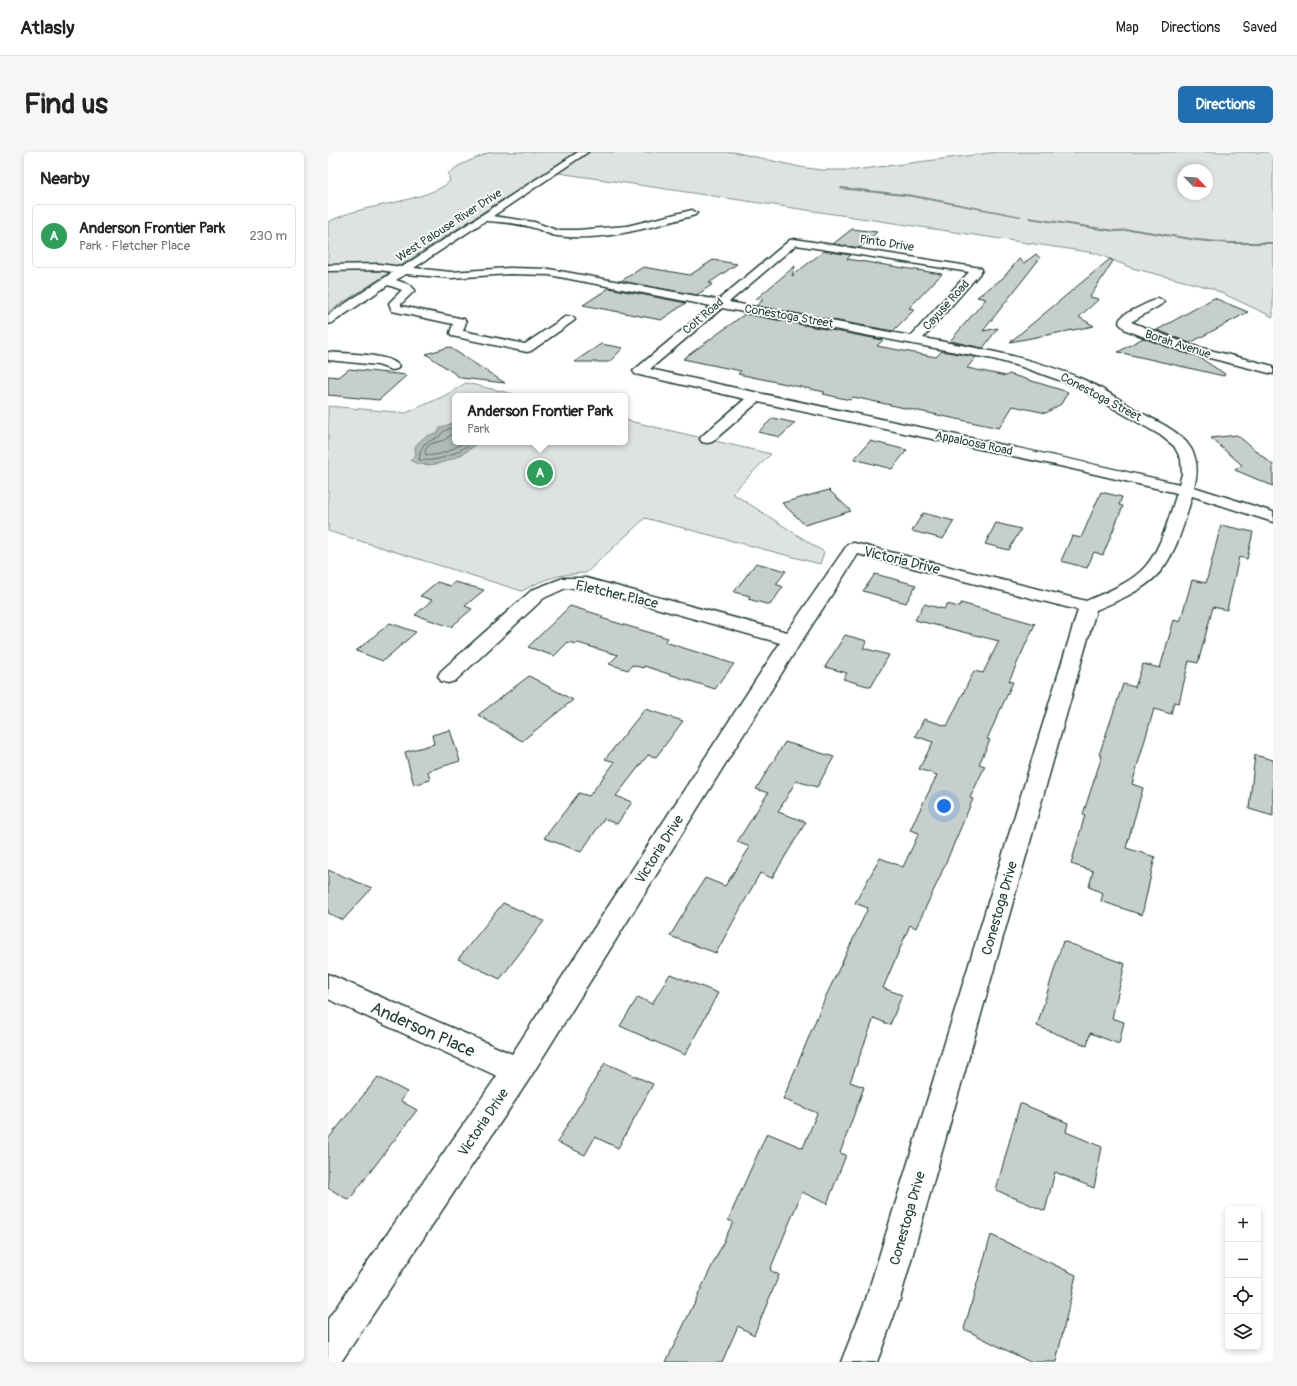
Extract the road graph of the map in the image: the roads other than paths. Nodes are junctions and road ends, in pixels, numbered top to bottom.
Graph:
1 (584, 152) edge
2 (692, 213) dead end
3 (482, 218) junction
4 (794, 242) joint
5 (328, 268) edge
6 (404, 270) junction
7 (976, 270) joint
8 (386, 282) junction
9 (1158, 302) dead end
10 (718, 304) junction
11 (328, 320) edge
12 (569, 320) dead end
13 (915, 339) junction
14 (328, 356) edge
15 (392, 366) dead end
16 (1273, 370) edge
17 (673, 378) joint
18 (755, 397) junction
19 (707, 439) dead end
20 (1186, 490) junction
21 (1273, 517) edge
22 (1088, 607) junction
23 (792, 640) junction
24 (448, 676) dead end
25 (328, 986) edge
26 (518, 1071) junction
27 (328, 1349) edge
28 (859, 1362) edge

1 - 3 street, West Palouse River Drive
2 - 3 street
3 - 6 street, West Palouse River Drive
4 - 7 street, Pinto Drive
4 - 10 street, Colt Road
5 - 6 street, Conestoga Street
6 - 8 street, West Palouse River Drive
6 - 10 street, Conestoga Street
7 - 13 street, Cayuse Road
8 - 11 street, West Palouse River Drive
8 - 12 street
9 - 16 street, Borah Avenue
10 - 13 street, Conestoga Street
10 - 17 street, Colt Road
13 - 20 street, Conestoga Street
14 - 15 street
17 - 18 street, Appaloosa Road
18 - 19 street
18 - 20 street, Appaloosa Road
20 - 21 street, Appaloosa Road
20 - 22 street
22 - 23 street, Victoria Drive
22 - 28 street, Conestoga Drive
23 - 24 street, Fletcher Place
23 - 26 street, Victoria Drive
25 - 26 street, Anderson Place
26 - 27 street, Victoria Drive

